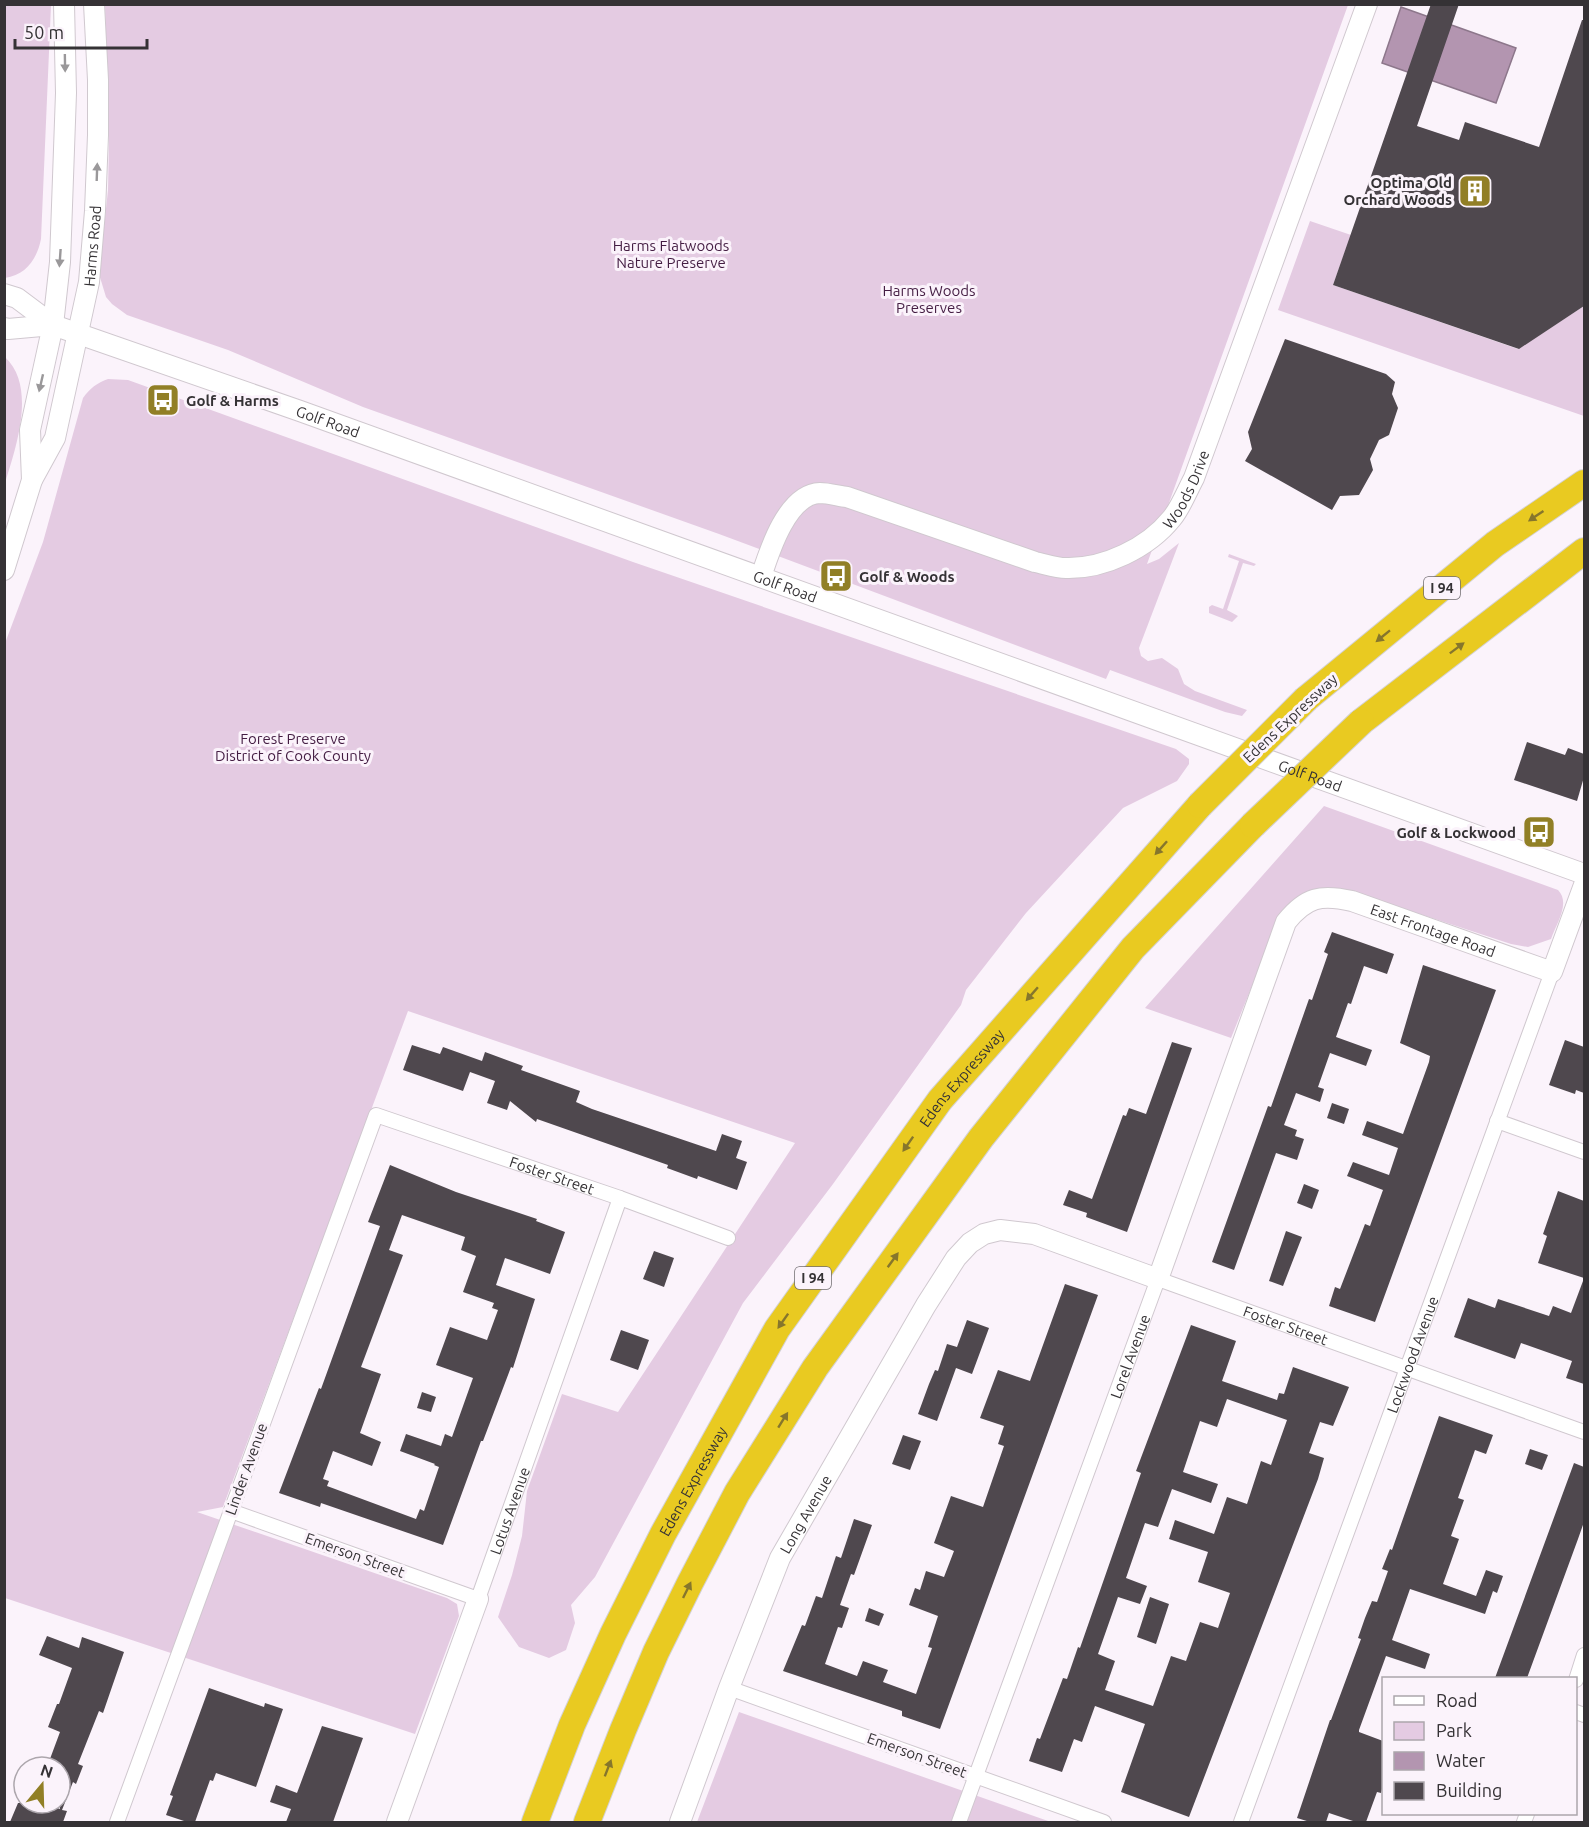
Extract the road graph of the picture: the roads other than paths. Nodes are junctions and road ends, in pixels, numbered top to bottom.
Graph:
1 (64, 4) edge
2 (94, 4) edge
3 (1367, 4) edge
4 (4, 294) edge
5 (53, 325) junction
6 (4, 328) edge
7 (79, 334) junction
8 (32, 480) junction
9 (1584, 483) edge
10 (1584, 551) edge
11 (4, 570) edge
12 (761, 577) junction
13 (1584, 874) edge
14 (1584, 885) edge
15 (1312, 899) joint
16 (1552, 972) junction
17 (376, 1115) joint
18 (1497, 1121) junction
19 (1584, 1152) edge
20 (620, 1198) junction
21 (984, 1234) joint
22 (728, 1238) dead end
23 (1158, 1279) junction
24 (1407, 1368) junction
25 (1584, 1432) edge
26 (231, 1511) junction
27 (478, 1599) junction
28 (1584, 1656) edge
29 (1576, 1677) edge
30 (729, 1688) junction
31 (976, 1776) junction
32 (117, 1822) edge
33 (397, 1822) edge
34 (535, 1822) edge
35 (587, 1822) edge
36 (680, 1822) edge
37 (959, 1822) edge
38 (1104, 1822) edge
39 (1241, 1822) edge

1 -> 5 street, Harms Road
7 -> 2 street, Harms Road
3 - 12 street, Woods Drive
4 - 5 street, Golf Road
5 - 6 street, Golf Road
5 - 7 street, Golf Road
5 -> 8 street, Harms Road
7 - 8 street, Harms Road
7 - 12 street, Golf Road
8 - 11 street, Harms Road
9 -> 34 highway, Edens Expressway / I 94, bridge
35 -> 10 highway, bridge
12 - 13 street, Golf Road
14 - 16 street, Lockwood Avenue
15 - 16 street, East Frontage Road
15 - 23 street, Lorel Avenue
16 - 18 street, Lockwood Avenue
17 - 20 street, Foster Street
17 - 26 street, Linder Avenue
18 - 19 street
18 - 24 street, Lockwood Avenue
20 - 22 street, Foster Street
20 - 27 street, Lotus Avenue
21 - 23 street, Foster Street
21 - 30 street, Long Avenue
23 - 24 street, Foster Street
23 - 31 street, Lorel Avenue
24 - 25 street, Foster Street
24 - 39 street, Lockwood Avenue
26 - 27 street, Emerson Street
26 - 32 street, Linder Avenue
27 - 33 street, Lotus Avenue
28 - 29 street
30 - 31 street, Emerson Street
30 - 36 street, Long Avenue
31 - 37 street, Lorel Avenue
31 - 38 street, Emerson Street

